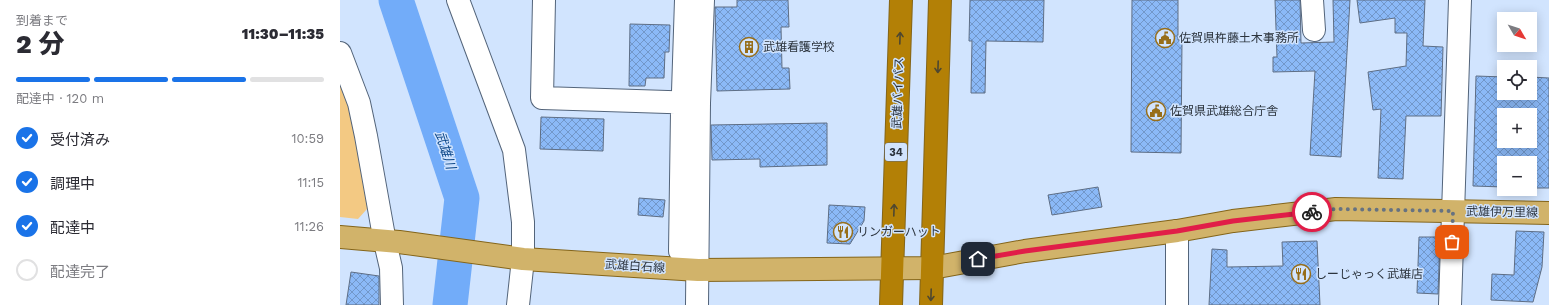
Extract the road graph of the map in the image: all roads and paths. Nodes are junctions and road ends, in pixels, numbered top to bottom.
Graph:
1 (458, 0) edge
2 (544, 0) edge
3 (686, 0) edge
4 (703, 0) edge
5 (901, 0) edge
6 (940, 0) edge
7 (1312, 0) edge
8 (1460, 0) edge
9 (1314, 30) dead end
10 (340, 53) edge
11 (688, 102) junction
12 (1453, 211) junction
13 (1549, 213) edge
14 (1177, 231) junction
15 (340, 237) edge
16 (392, 242) junction
17 (680, 251) dead end
18 (521, 259) junction
19 (932, 268) junction
20 (892, 269) junction
21 (698, 270) junction
22 (392, 305) edge
23 (518, 305) edge
24 (697, 305) edge
25 (891, 305) edge
26 (931, 305) edge
27 (1177, 305) edge
28 (1450, 305) edge

1 - 18 street
2 - 11 street
3 - 11 street
4 - 11 street
20 -> 5 highway, 武雄バイパス / 34
6 -> 19 highway
7 - 9 street
8 - 12 street
10 - 16 street
11 - 17 street
11 - 21 street
12 - 13 main road, 武雄伊万里線
12 - 14 main road, 武雄伊万里線
12 - 28 street
14 - 19 main road, 武雄伊万里線
14 - 27 street
15 - 16 main road, 武雄白石線
16 - 18 main road, 武雄白石線
16 - 22 street
18 - 21 main road, 武雄白石線
18 - 23 street
19 - 20 main road, 武雄白石線
19 -> 26 highway
20 - 21 main road, 武雄白石線
20 - 25 highway, 武雄バイパス / 34
21 - 24 street

